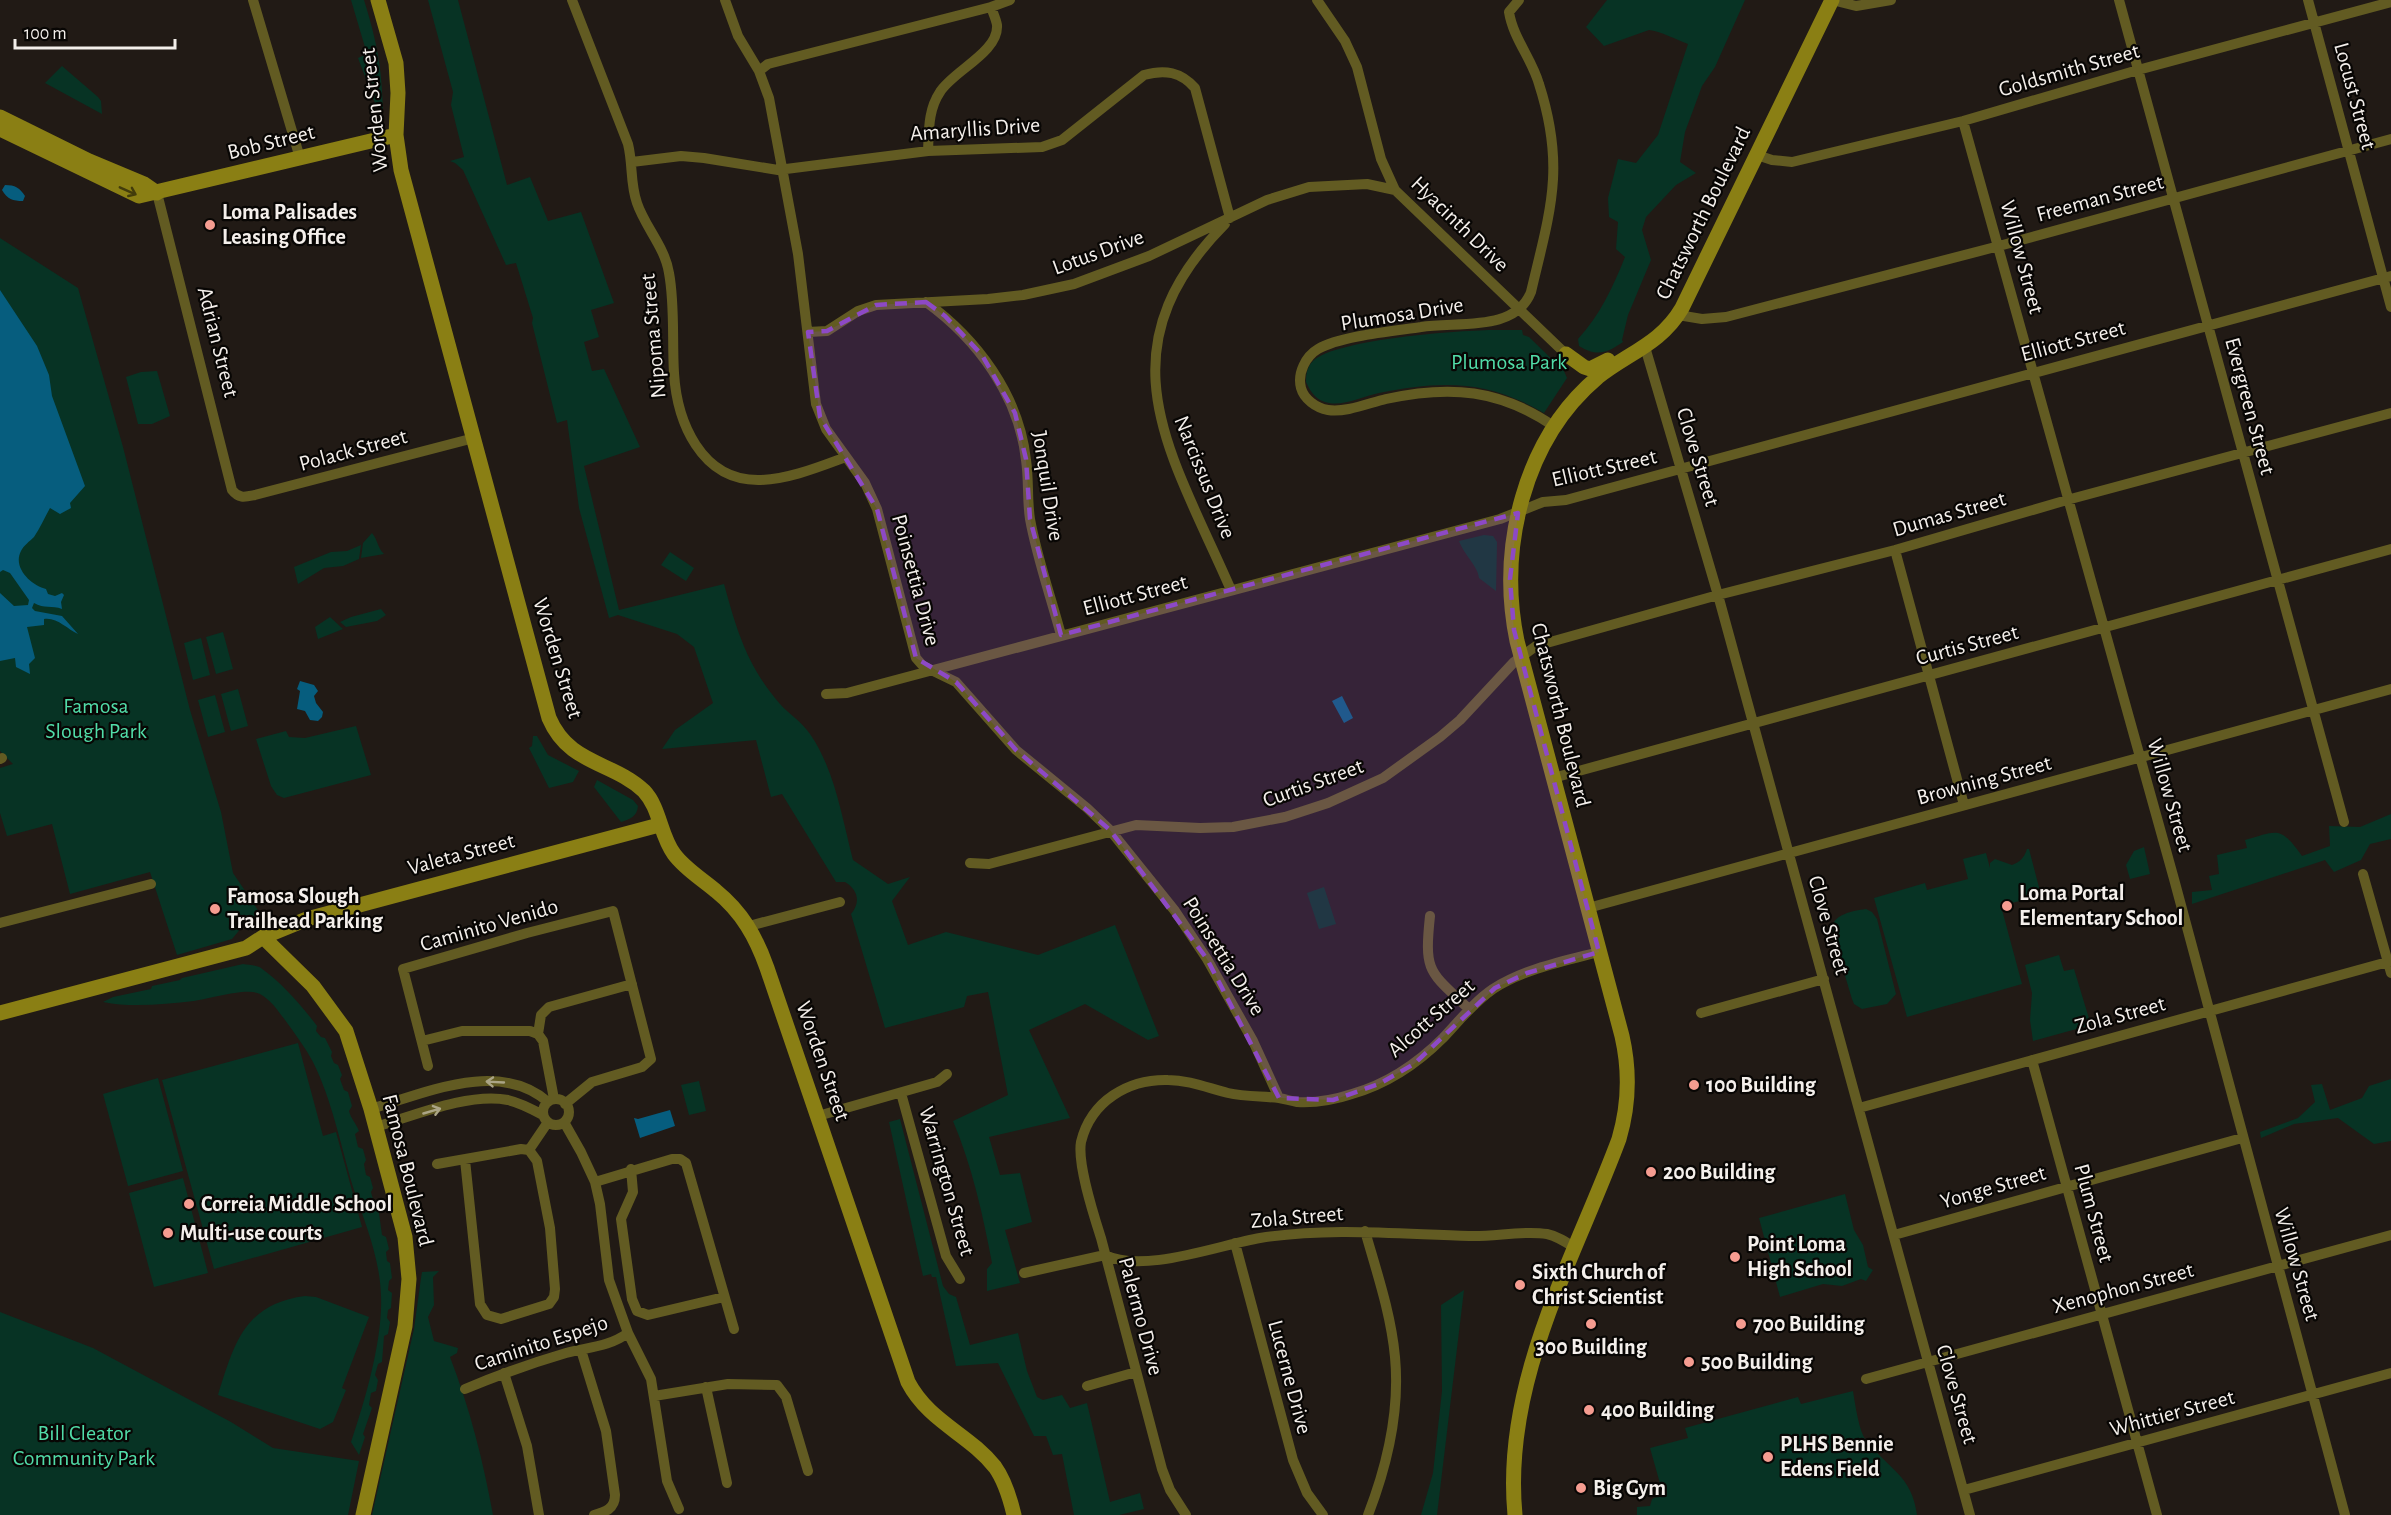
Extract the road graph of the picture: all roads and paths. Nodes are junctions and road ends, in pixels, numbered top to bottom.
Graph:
1 (253, 0) edge
2 (378, 0) edge
3 (572, 0) edge
4 (725, 0) edge
5 (1010, 0) edge
6 (1317, 0) edge
7 (1519, 0) edge
8 (1832, 0) edge
9 (1891, 0) edge
10 (2119, 0) edge
11 (2308, 0) edge
12 (2391, 2) edge
13 (991, 7) junction
14 (2315, 22) junction
15 (2138, 70) junction
16 (759, 71) junction
17 (0, 117) edge
18 (1963, 121) junction
19 (0, 129) edge
20 (396, 135) junction
21 (2391, 139) edge
22 (2349, 150) junction
23 (928, 151) junction
24 (1757, 154) junction
25 (300, 158) junction
26 (632, 162) junction
27 (783, 170) junction
28 (1395, 190) junction
29 (157, 193) junction
30 (2174, 198) junction
31 (1230, 218) junction
32 (1999, 246) junction
33 (2387, 277) edge
34 (926, 302) junction
35 (2391, 307) edge
36 (1520, 309) junction
37 (1678, 315) junction
38 (2208, 325) junction
39 (808, 332) junction
40 (1645, 347) junction
41 (1566, 354) junction
42 (1631, 355) junction
43 (2032, 372) junction
44 (1593, 382) junction
45 (2391, 413) edge
46 (1555, 427) junction
47 (474, 438) junction
48 (2243, 453) junction
49 (846, 457) junction
50 (1681, 469) junction
51 (242, 498) joint
52 (2067, 500) junction
53 (1518, 513) junction
54 (2391, 549) edge
55 (1895, 550) junction
56 (2278, 579) junction
57 (1230, 590) junction
58 (1718, 595) junction
59 (2103, 628) junction
60 (1061, 635) junction
61 (1520, 656) junction
62 (935, 670) junction
63 (1927, 675) junction
64 (2391, 689) edge
65 (826, 694) dead end
66 (2313, 709) junction
67 (1753, 724) junction
68 (2139, 758) junction
69 (1553, 778) junction
70 (1964, 806) junction
71 (2343, 822) dead end
72 (660, 825) junction
73 (1110, 830) junction
74 (1788, 852) junction
75 (970, 863) dead end
76 (2363, 874) dead end
77 (151, 884) dead end
78 (840, 902) dead end
79 (1588, 908) junction
80 (1430, 916) dead end
81 (0, 923) edge
82 (749, 926) junction
83 (263, 937) junction
84 (1599, 952) junction
85 (2390, 966) edge
86 (1824, 979) junction
87 (632, 984) junction
88 (1469, 1009) junction
89 (2208, 1011) junction
90 (0, 1013) edge
91 (1701, 1013) dead end
92 (538, 1034) junction
93 (422, 1041) junction
94 (2032, 1060) junction
95 (428, 1066) dead end
96 (947, 1074) dead end
97 (901, 1093) junction
98 (1279, 1098) junction
99 (551, 1101) junction
100 (566, 1104) junction
101 (1859, 1108) junction
102 (371, 1109) junction
103 (818, 1116) junction
104 (545, 1119) junction
105 (564, 1122) junction
106 (1088, 1122) joint
107 (376, 1127) junction
108 (2242, 1138) junction
109 (529, 1150) junction
110 (465, 1160) junction
111 (437, 1164) dead end
112 (631, 1169) junction
113 (595, 1182) junction
114 (2067, 1187) junction
115 (1365, 1231) junction
116 (1894, 1235) junction
117 (2391, 1235) edge
118 (1235, 1243) junction
119 (1575, 1248) junction
120 (1105, 1255) junction
121 (2278, 1266) junction
122 (1024, 1273) dead end
123 (960, 1279) dead end
124 (724, 1297) junction
125 (2102, 1314) junction
126 (734, 1329) dead end
127 (628, 1333) junction
128 (581, 1350) junction
129 (1928, 1363) junction
130 (1136, 1372) junction
131 (504, 1373) junction
132 (2391, 1373) edge
133 (1866, 1379) dead end
134 (1087, 1386) dead end
135 (706, 1387) junction
136 (465, 1389) dead end
137 (2313, 1395) junction
138 (654, 1396) junction
139 (2137, 1442) junction
140 (808, 1471) dead end
141 (726, 1483) dead end
142 (1964, 1490) junction
143 (680, 1513) edge
144 (599, 1514) edge
145 (363, 1515) edge
146 (539, 1515) edge
147 (1014, 1515) edge
148 (1186, 1515) edge
149 (1323, 1515) edge
150 (1368, 1515) edge
151 (1515, 1515) edge
152 (1970, 1515) edge
153 (2157, 1515) edge
154 (2345, 1515) edge

1 - 25 street
2 - 20 street, Worden Street
3 - 26 street, Nipoma Street
4 - 16 street, Poinsettia Drive
5 - 13 street
6 - 28 street, Hyacinth Drive
7 - 36 street
8 - 9 street
8 - 24 street, Chatsworth Boulevard
10 - 15 street, Evergreen Street
11 - 14 street, Locust Street
12 - 14 street, Goldsmith Street
13 - 16 street
13 - 23 street
14 - 15 street, Goldsmith Street
14 - 22 street, Locust Street
15 - 18 street, Goldsmith Street
15 - 30 street, Evergreen Street
16 - 27 street, Poinsettia Drive
17 - 29 street
18 - 24 street, Goldsmith Street
18 - 32 street, Willow Street
19 -> 29 street
20 - 25 street, Bob Street
20 - 47 street, Worden Street
21 - 22 street, Freeman Street
22 - 30 street, Freeman Street
22 - 33 street, Locust Street
23 - 27 street, Amaryllis Drive
23 - 31 street, Amaryllis Drive
24 - 37 street, Chatsworth Boulevard
25 - 29 street, Bob Street
26 - 27 street, Amaryllis Drive
26 - 49 street, Nipoma Street
27 - 39 street, Poinsettia Drive
28 - 31 street, Lotus Drive
28 - 36 street, Hyacinth Drive
29 - 51 street, Adrian Street
30 - 32 street, Freeman Street
30 - 38 street, Evergreen Street
31 - 34 street, Lotus Drive
31 - 57 street, Narcissus Drive
32 - 37 street, Freeman Street
32 - 43 street, Willow Street
33 - 35 street, Locust Street
33 - 38 street, Elliott Street
34 - 39 street, Lotus Drive
34 - 60 street, Jonquil Drive
36 - 41 street, Hyacinth Drive
36 - 46 street, Plumosa Drive
37 - 40 street, Chatsworth Boulevard
38 - 43 street, Elliott Street
38 - 48 street, Evergreen Street
39 - 49 street, Poinsettia Drive
40 - 42 street, Chatsworth Boulevard
40 - 50 street, Clove Street
41 - 42 street
41 - 44 street, Hyacinth Drive
42 - 44 street, Chatsworth Boulevard
43 - 50 street, Elliott Street
43 - 52 street, Willow Street
44 - 46 street, Chatsworth Boulevard
45 - 48 street, Dumas Street
46 - 53 street, Chatsworth Boulevard
47 - 51 street, Polack Street
47 - 72 street, Worden Street
48 - 52 street, Dumas Street
48 - 56 street, Evergreen Street
49 - 62 street, Poinsettia Drive
50 - 53 street, Elliott Street
50 - 58 street, Clove Street
52 - 55 street, Dumas Street
52 - 59 street, Willow Street
53 - 57 street, Elliott Street
53 - 61 street, Chatsworth Boulevard
54 - 56 street, Curtis Street
55 - 58 street, Dumas Street
55 - 63 street
56 - 59 street, Curtis Street
56 - 66 street, Evergreen Street
57 - 60 street, Elliott Street
58 - 61 street, Dumas Street
58 - 67 street, Clove Street
59 - 63 street, Curtis Street
59 - 68 street, Willow Street
60 - 62 street, Elliott Street
61 - 69 street, Chatsworth Boulevard
61 - 73 street, Curtis Street
62 - 65 street, Elliott Street
62 - 73 street, Poinsettia Drive
63 - 67 street, Curtis Street
63 - 70 street
64 - 66 street, Browning Street
66 - 68 street, Browning Street
66 - 71 street, Evergreen Street
67 - 69 street, Curtis Street
67 - 74 street, Clove Street
68 - 70 street, Browning Street
68 - 89 street, Willow Street
69 - 79 street, Chatsworth Boulevard
70 - 74 street, Browning Street
72 - 82 street, Worden Street
72 - 83 street, Valeta Street
73 - 75 street, Curtis Street
73 - 98 street, Poinsettia Drive
74 - 79 street, Browning Street
74 - 86 street, Clove Street
76 - 85 street
77 - 81 street
78 - 82 street
79 - 84 street, Chatsworth Boulevard
80 - 88 street
82 - 103 street, Worden Street
83 - 90 street, Valeta Street
83 - 102 street, Famosa Boulevard
84 - 88 street, Alcott Street
84 - 119 street, Chatsworth Boulevard
85 - 89 street, Zola Street
86 - 91 street
86 - 101 street, Clove Street
87 - 92 street
87 - 93 street, Caminito Venido
87 - 100 street
88 - 98 street, Alcott Street
89 - 94 street, Zola Street
89 - 108 street, Willow Street
92 - 93 street
92 - 99 street
93 - 95 street, Caminito Venido
94 - 101 street, Zola Street
94 - 114 street, Plum Street
96 - 97 street
97 - 103 street
97 - 123 street, Warrington Street
98 - 106 street, Alcott Street
99 - 100 street
99 -> 102 street
99 - 104 street
100 - 105 street
101 - 116 street, Clove Street
102 - 107 street, Famosa Boulevard
103 - 147 street, Worden Street
104 - 105 street
107 -> 104 street
104 - 109 street
105 - 113 street
106 - 120 street, Palermo Drive
107 - 145 street, Famosa Boulevard
108 - 114 street, Yonge Street
108 - 121 street, Willow Street
109 - 110 street
109 - 110 street
110 - 111 street
112 - 113 street
112 - 124 street
112 - 124 street
113 - 127 street
114 - 116 street, Yonge Street
114 - 125 street, Plum Street
115 - 118 street, Zola Street
115 - 119 street, Zola Street
115 - 150 street
116 - 129 street, Clove Street
117 - 121 street, Xenophon Street
118 - 120 street, Zola Street
118 - 149 street, Lucerne Drive
119 - 151 street, Chatsworth Boulevard
120 - 122 street, Zola Street
120 - 130 street, Palermo Drive
121 - 125 street, Xenophon Street
121 - 137 street, Willow Street
124 - 126 street
125 - 129 street, Xenophon Street
125 - 139 street, Plum Street
127 - 128 street, Caminito Espejo
127 - 138 street
128 - 131 street, Caminito Espejo
128 - 144 street
129 - 133 street, Xenophon Street
129 - 142 street, Clove Street
130 - 134 street
130 - 148 street, Palermo Drive
131 - 136 street, Caminito Espejo
131 - 146 street
132 - 137 street, Whittier Street
135 - 138 street
135 - 140 street
135 - 141 street
137 - 139 street, Whittier Street
137 - 154 street, Willow Street
138 - 143 street
139 - 142 street, Whittier Street
139 - 153 street, Plum Street
142 - 152 street, Clove Street

